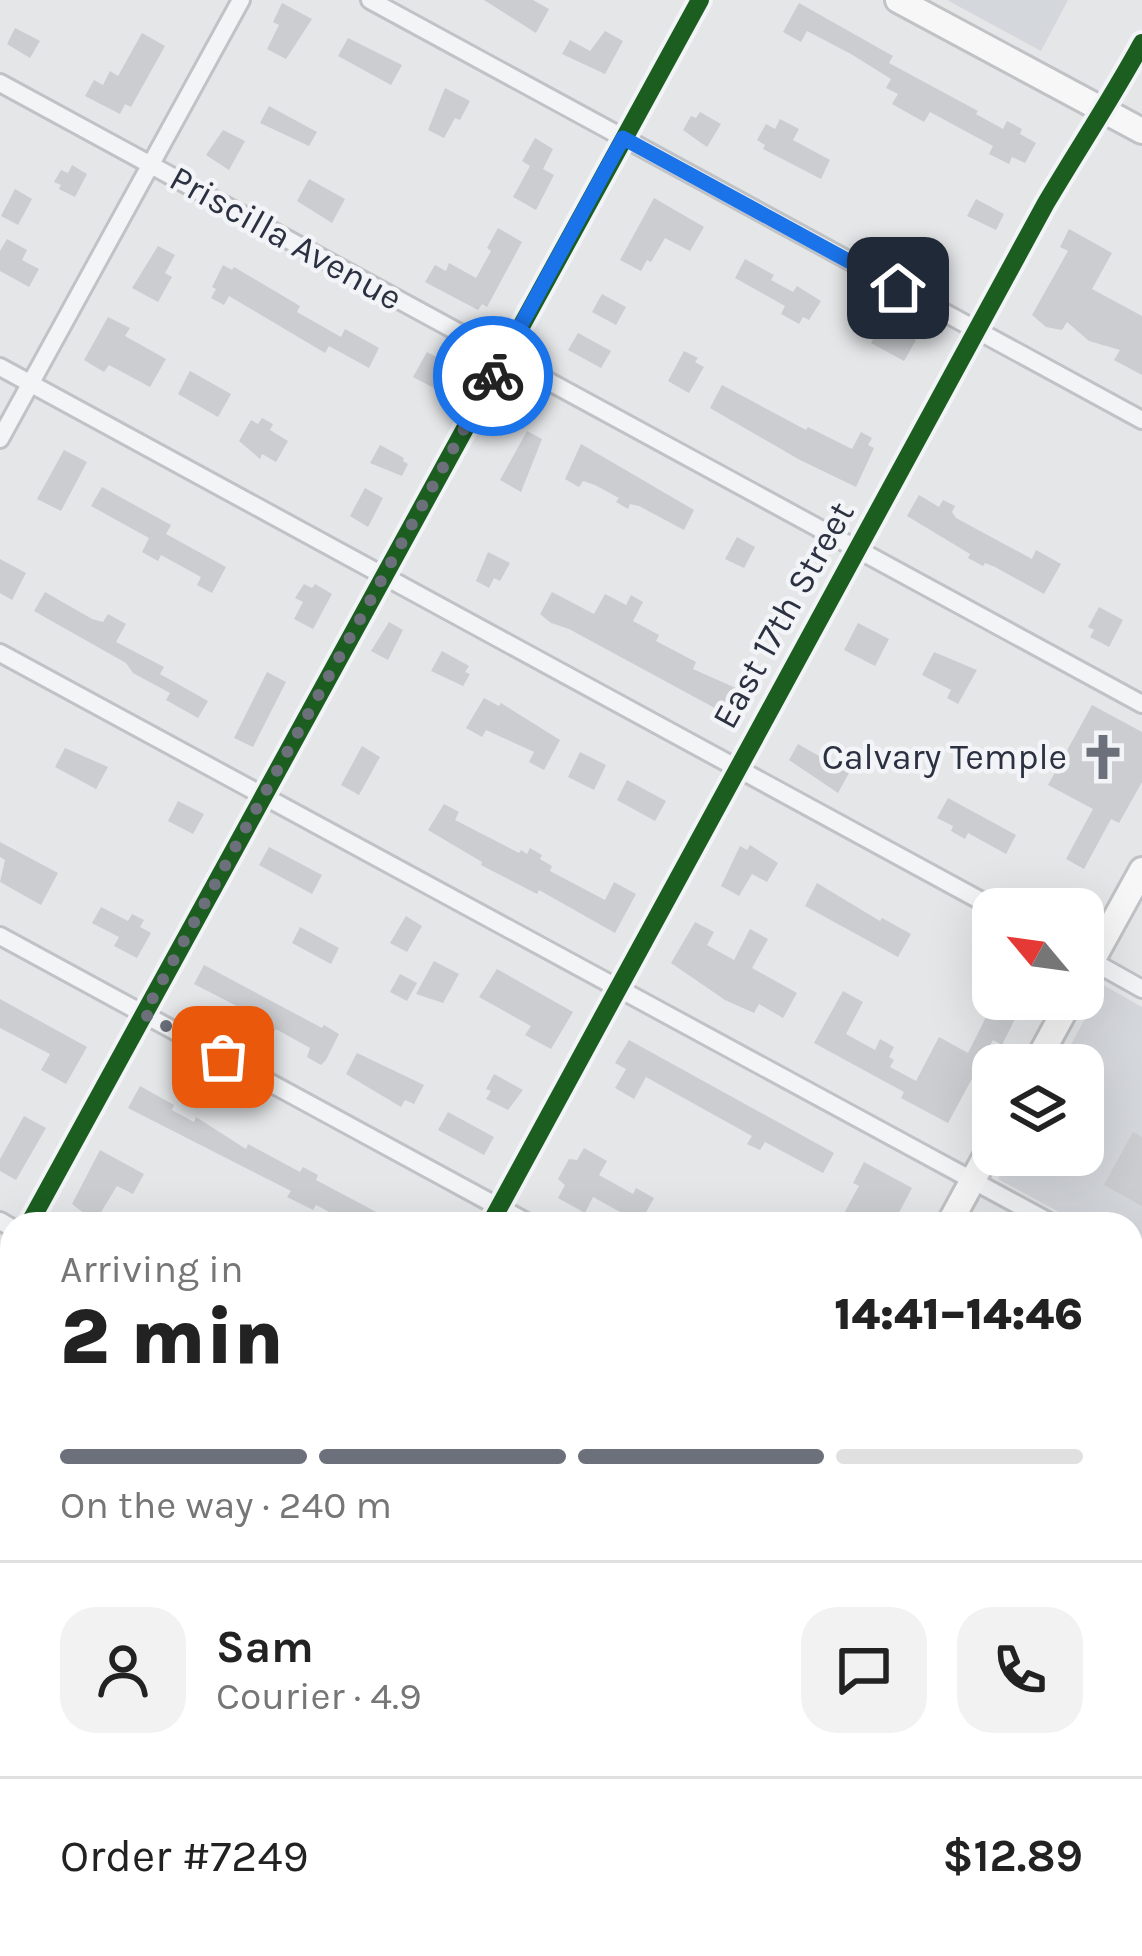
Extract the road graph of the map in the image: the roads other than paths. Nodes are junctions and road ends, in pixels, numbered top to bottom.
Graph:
1 (241, 0) edge
2 (370, 0) edge
3 (700, 0) edge
4 (898, 0) edge
5 (1142, 43) edge
6 (0, 82) edge
7 (1104, 113) junction
8 (1142, 131) edge
9 (623, 138) junction
10 (151, 164) junction
11 (977, 331) junction
12 (503, 356) junction
13 (0, 367) edge
14 (30, 384) junction
15 (1142, 420) edge
16 (0, 439) edge
17 (857, 549) junction
18 (384, 576) junction
19 (0, 653) edge
20 (1142, 704) edge
21 (737, 768) junction
22 (264, 795) junction
23 (1142, 870) edge
24 (972, 896) edge
25 (1104, 934) edge
26 (0, 936) edge
27 (1104, 973) edge
28 (617, 987) junction
29 (1142, 989) edge
30 (144, 1014) junction
31 (975, 1176) edge
32 (973, 1180) junction
33 (36, 1212) edge
34 (487, 1212) edge
35 (496, 1212) edge
36 (956, 1212) edge
37 (1031, 1212) edge

1 - 10 street
2 - 9 street
3 - 9 street
4 - 7 main road
5 - 7 street, East 17th Street
6 - 10 street, Priscilla Avenue
7 - 8 main road
7 - 11 street, East 17th Street
9 - 11 street
9 - 12 street
10 - 12 street, Priscilla Avenue
10 - 14 street
11 - 15 street
11 - 17 street, East 17th Street
12 - 17 street, Priscilla Avenue
12 - 18 street
13 - 14 street
14 - 16 street
14 - 18 street
17 - 20 street, Priscilla Avenue
17 - 21 street, East 17th Street
18 - 21 street
18 - 22 street
19 - 22 street
21 - 24 street
21 - 28 street, East 17th Street
22 - 28 street
22 - 30 street
23 - 25 main road
26 - 30 street
27 - 29 street
28 - 32 street
28 - 35 street, East 17th Street
30 - 33 street
30 - 34 street
31 - 32 main road
32 - 36 main road
32 - 37 street

